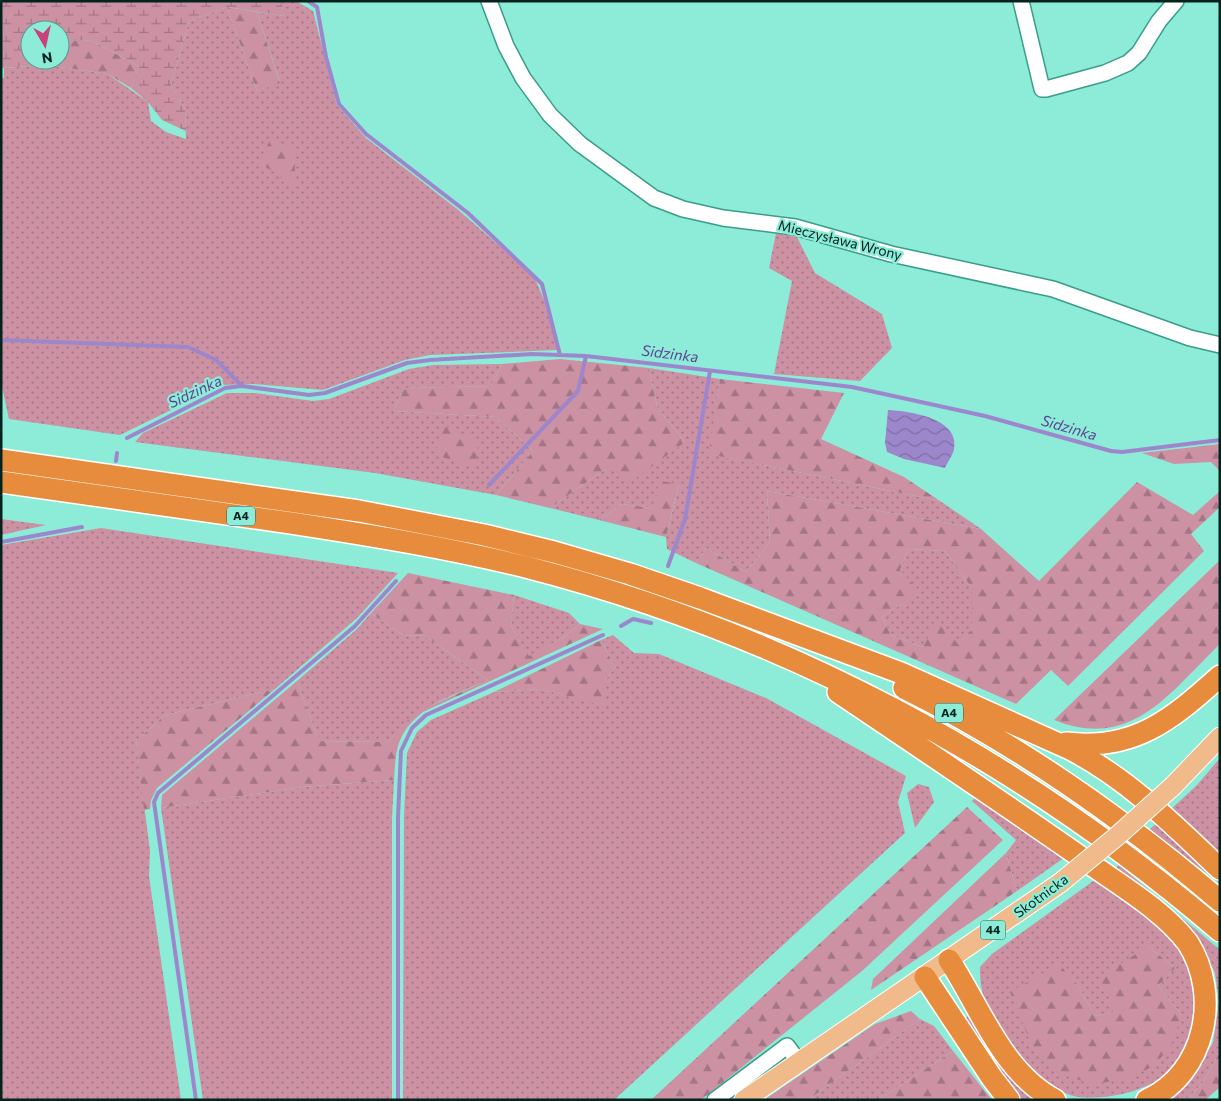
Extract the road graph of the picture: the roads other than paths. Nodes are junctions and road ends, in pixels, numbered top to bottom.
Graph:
1 (489, 1) edge
2 (1021, 1) edge
3 (1176, 1) edge
4 (1220, 345) edge
5 (1, 460) edge
6 (1, 482) edge
7 (776, 628) junction
8 (780, 653) junction
9 (1220, 676) edge
10 (1220, 737) edge
11 (1050, 741) junction
12 (1220, 869) edge
13 (1220, 901) edge
14 (1220, 931) edge
15 (949, 960) junction
16 (925, 977) junction
17 (800, 1062) junction
18 (716, 1100) edge
19 (744, 1100) edge
20 (1010, 1100) edge
21 (1055, 1100) edge
22 (1147, 1100) edge

1 - 4 street, Mieczysława Wrony
2 - 3 street
5 - 7 highway, A4
6 - 8 highway, A4
7 - 11 highway
7 - 13 highway, A4
8 - 14 highway, A4
8 - 22 highway
9 - 11 highway
10 - 15 main road, Skotnicka / 44, bridge
11 - 12 highway
15 - 16 main road, Skotnicka / 44
15 - 21 highway
16 - 17 main road, Skotnicka
16 - 20 highway
17 - 18 street
17 - 19 main road, Skotnicka

